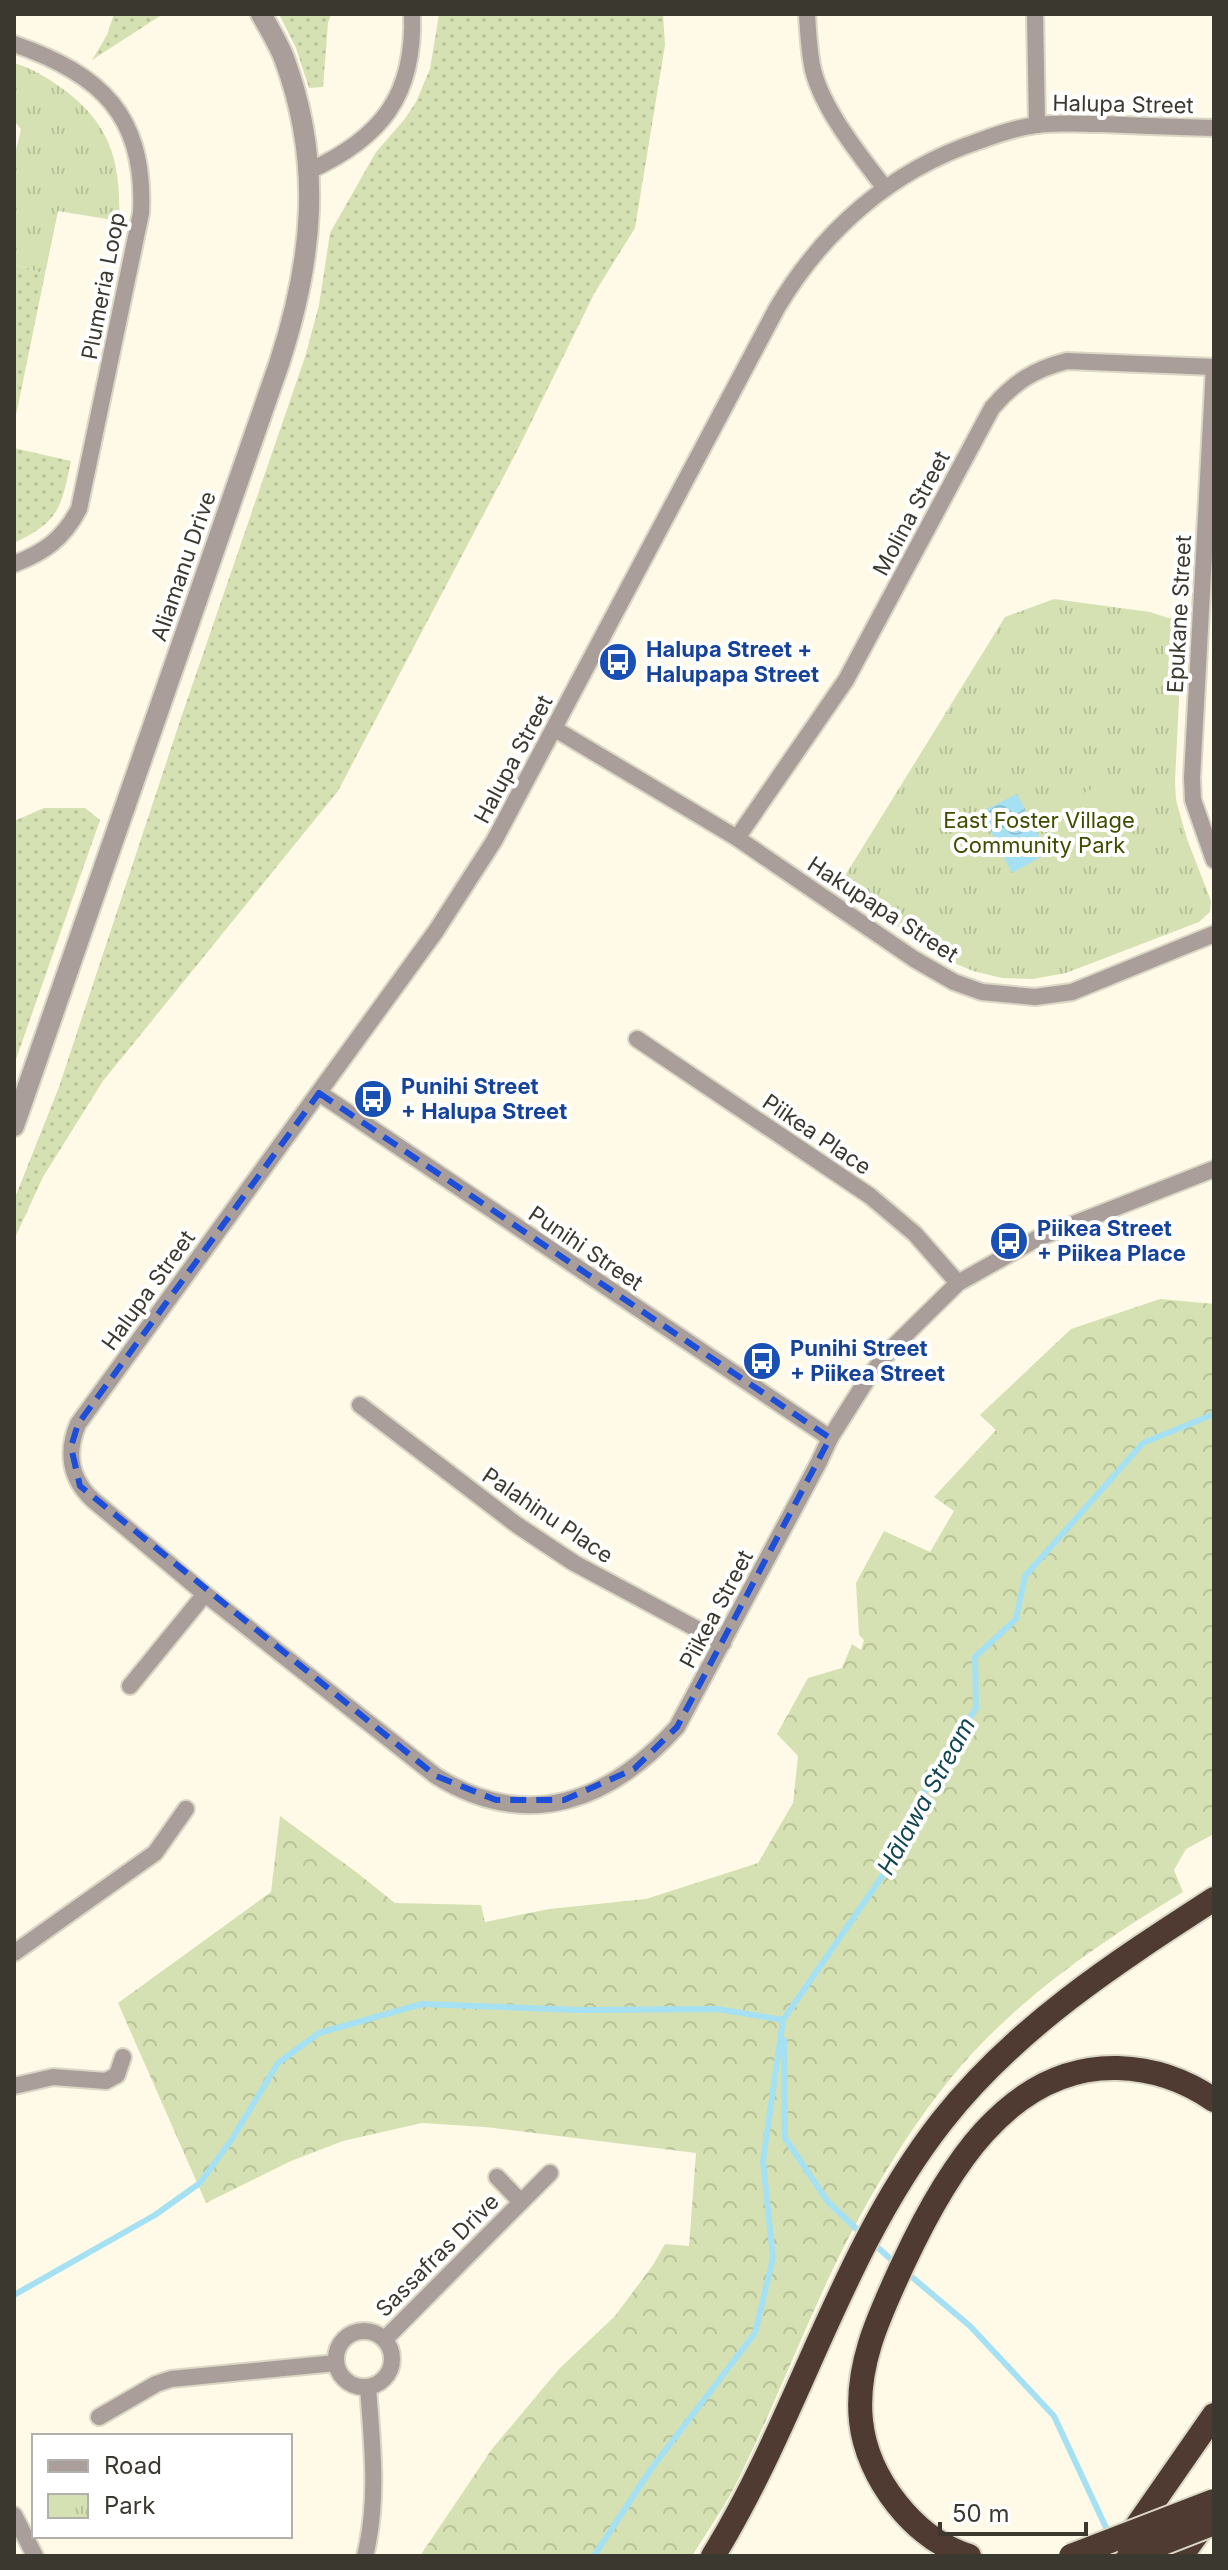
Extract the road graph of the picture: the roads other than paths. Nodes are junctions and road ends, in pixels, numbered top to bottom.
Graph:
1 (261, 14) edge
2 (412, 14) edge
3 (807, 14) edge
4 (1035, 14) edge
5 (14, 44) edge
6 (1037, 125) junction
7 (1214, 128) edge
8 (309, 171) junction
9 (884, 187) junction
10 (1214, 367) edge
11 (14, 564) edge
12 (555, 729) junction
13 (737, 838) junction
14 (1214, 860) edge
15 (1214, 934) edge
16 (637, 1039) dead end
17 (319, 1093) junction
18 (14, 1126) edge
19 (1214, 1169) edge
20 (958, 1283) junction
21 (360, 1405) dead end
22 (830, 1438) junction
23 (205, 1594) junction
24 (723, 1643) junction
25 (130, 1686) dead end
26 (186, 1809) dead end
27 (1214, 1899) edge
28 (14, 1953) edge
29 (123, 2057) dead end
30 (14, 2086) edge
31 (1214, 2100) edge
32 (550, 2173) dead end
33 (497, 2177) dead end
34 (521, 2202) junction
35 (385, 2339) junction
36 (336, 2363) junction
37 (368, 2387) junction
38 (1214, 2396) edge
39 (1214, 2415) edge
40 (99, 2417) dead end
41 (1157, 2496) junction
42 (1214, 2501) edge
43 (1214, 2511) edge
44 (14, 2515) edge
45 (1214, 2523) edge
46 (35, 2556) edge
47 (365, 2556) edge
48 (713, 2556) edge
49 (969, 2556) edge
50 (1071, 2556) edge
51 (1116, 2556) edge
52 (1129, 2556) edge
53 (1181, 2556) edge

1 - 8 street, Aliamanu Drive
2 - 8 street
3 - 9 street
4 - 6 street
5 - 11 street, Plumeria Loop
6 - 7 street, Halupa Street
6 - 9 street, Halupa Street
8 - 18 street, Aliamanu Drive
9 - 12 street, Halupa Street
10 - 13 street, Molina Street
10 - 14 street, Epukane Street
12 - 13 street, Hakupapa Street
12 - 17 street, Halupa Street
13 - 15 street, Hakupapa Street
16 - 20 street, Piikea Place
17 - 22 street, Punihi Street
17 - 23 street, Halupa Street
19 - 20 street, Piikea Street
20 - 22 street, Piikea Street
21 - 24 street, Palahinu Place
22 - 24 street, Piikea Street
23 - 24 street, Piikea Street
23 - 25 street
26 - 28 street
27 - 48 highway
29 - 30 street
31 - 49 highway
32 - 34 street, Sassafras Drive
33 - 34 street, Sassafras Drive
34 - 35 street, Sassafras Drive
35 - 36 street, Sassafras Drive
35 - 37 street, Sassafras Drive
36 - 37 street
36 - 40 street
37 - 47 street
38 - 41 highway
39 - 41 highway
41 - 51 highway, bridge
42 - 50 highway, bridge
43 - 53 highway
44 - 46 street
45 - 52 highway, bridge

